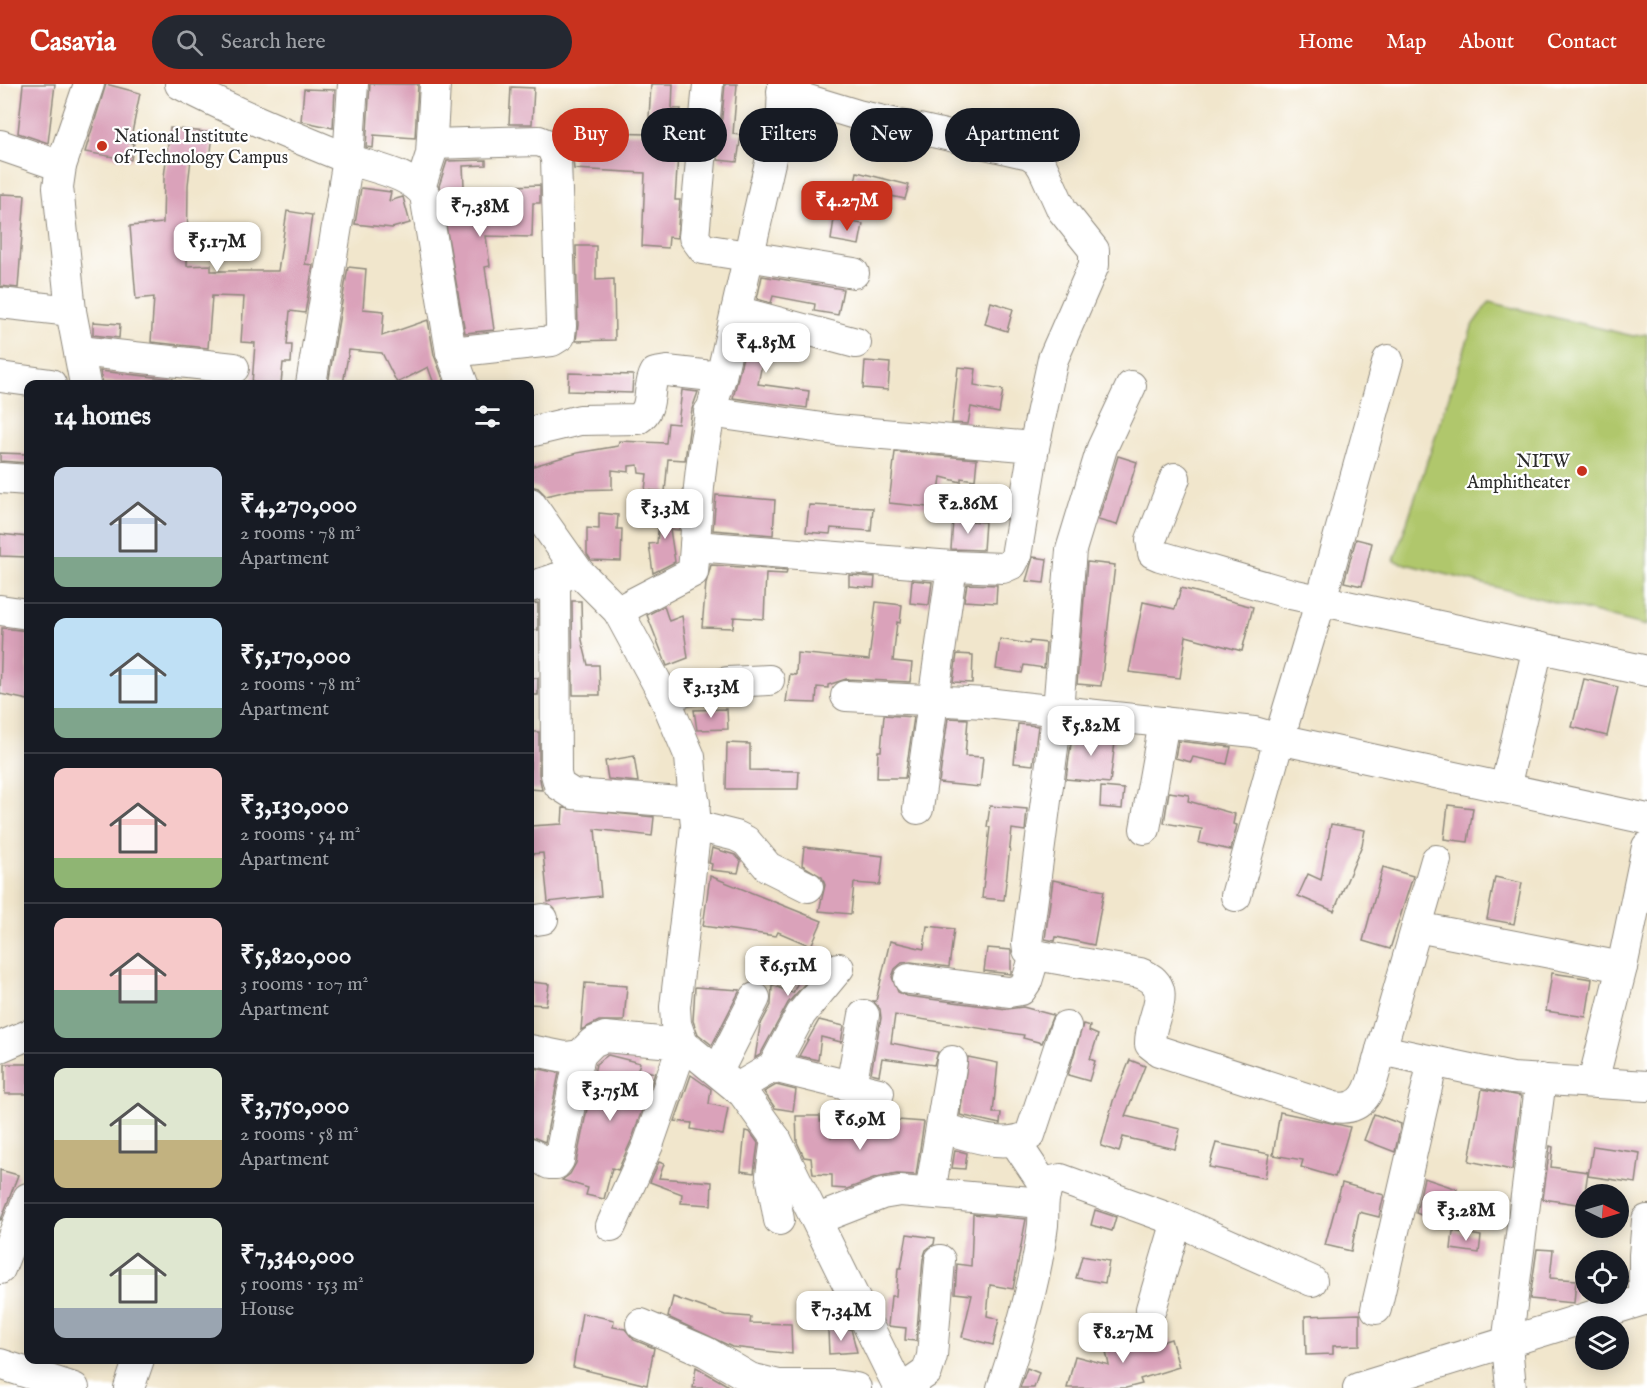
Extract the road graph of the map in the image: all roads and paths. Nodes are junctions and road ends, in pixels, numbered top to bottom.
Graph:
1 (89, 84) edge
2 (180, 84) edge
3 (353, 84) edge
4 (435, 84) edge
5 (708, 84) edge
6 (782, 88) edge
7 (432, 144) junction
8 (0, 145) edge
9 (348, 159) junction
10 (61, 166) junction
11 (420, 188) junction
12 (747, 255) junction
13 (854, 273) dead end
14 (0, 303) edge
15 (71, 311) junction
16 (736, 311) junction
17 (856, 343) dead end
18 (79, 351) junction
19 (451, 352) junction
20 (1388, 360) dead end
21 (234, 368) dead end
22 (0, 377) edge
23 (721, 377) junction
24 (24, 380) edge
25 (84, 380) edge
26 (312, 380) edge
27 (462, 380) edge
28 (1131, 386) dead end
29 (709, 412) junction
30 (534, 431) edge
31 (1034, 447) junction
32 (0, 478) edge
33 (1175, 478) dead end
34 (24, 480) edge
35 (534, 516) edge
36 (695, 546) junction
37 (952, 566) junction
38 (554, 579) edge
39 (1321, 600) junction
40 (0, 610) edge
41 (618, 610) junction
42 (24, 613) edge
43 (1538, 647) junction
44 (1647, 671) edge
45 (769, 680) dead end
46 (664, 696) junction
47 (846, 696) dead end
48 (933, 702) junction
49 (1058, 710) junction
50 (1164, 722) junction
51 (1279, 739) junction
52 (1505, 788) junction
53 (918, 809) dead end
54 (696, 814) junction
55 (1647, 819) edge
56 (1145, 829) dead end
57 (1647, 847) edge
58 (1436, 860) dead end
59 (808, 887) dead end
60 (1236, 896) dead end
61 (1417, 927) junction
62 (1035, 955) junction
63 (1622, 967) junction
64 (839, 969) dead end
65 (909, 979) dead end
66 (755, 998) dead end
67 (864, 1016) dead end
68 (1066, 1026) dead end
69 (24, 1037) edge
70 (683, 1044) junction
71 (0, 1047) edge
72 (1381, 1050) junction
73 (534, 1051) edge
74 (580, 1055) junction
75 (952, 1060) dead end
76 (1433, 1061) junction
77 (773, 1067) junction
78 (1541, 1079) junction
79 (727, 1080) junction
80 (1593, 1082) junction
81 (1647, 1086) edge
82 (941, 1128) junction
83 (776, 1139) junction
84 (1016, 1143) junction
85 (534, 1155) edge
86 (930, 1193) junction
87 (1044, 1195) junction
88 (24, 1208) edge
89 (818, 1219) junction
90 (779, 1220) dead end
91 (1647, 1220) edge
92 (1178, 1221) junction
93 (611, 1226) dead end
94 (940, 1260) dead end
95 (0, 1269) edge
96 (1311, 1281) dead end
97 (1646, 1300) edge
98 (1151, 1309) dead end
99 (1377, 1309) dead end
100 (641, 1324) dead end
101 (1507, 1344) junction
102 (0, 1364) edge
103 (137, 1364) edge
104 (74, 1388) edge
105 (129, 1388) edge
106 (856, 1388) edge
107 (899, 1388) edge
108 (904, 1388) edge
109 (1002, 1388) edge
110 (1358, 1388) edge
111 (1511, 1388) edge

1 - 10 street
2 - 9 street
3 - 9 street
4 - 7 street
5 - 12 street
6 - 12 street
6 - 31 street
7 - 11 street
7 - 19 street
8 - 10 street
9 - 11 street
9 - 26 street
10 - 15 street
11 - 19 street
12 - 13 street
12 - 16 street
14 - 15 street
15 - 18 street
16 - 17 street
16 - 23 street
18 - 21 street
18 - 25 street
19 - 27 street
20 - 39 street
22 - 24 street
23 - 29 street
23 - 30 street
28 - 49 street
29 - 31 street
29 - 36 street
31 - 37 street
32 - 34 street
33 - 39 street
35 - 38 street
36 - 37 street
36 - 41 street
37 - 48 street
38 - 41 street
38 - 54 street
39 - 43 street
39 - 51 street
40 - 42 street
41 - 46 street
43 - 44 street
43 - 52 street
45 - 46 street
46 - 54 street
47 - 48 street
48 - 49 street
48 - 53 street
49 - 50 street
49 - 62 street
50 - 51 street
50 - 56 street
51 - 52 street
51 - 60 street
52 - 55 street
54 - 59 street
54 - 70 street
57 - 63 street
58 - 61 street
61 - 63 street
61 - 72 street
62 - 65 street
62 - 72 street
63 - 80 street
64 - 77 street
66 - 79 street
67 - 77 street
68 - 84 street
69 - 71 street
70 - 74 street
70 - 79 street
70 - 93 street
72 - 76 street
73 - 74 street
74 - 85 street
75 - 82 street
76 - 78 street
76 - 99 street
77 - 79 street
78 - 80 street
78 - 101 street
79 - 83 street
80 - 81 street
82 - 84 street
82 - 86 street
83 - 89 street
83 - 90 street
84 - 87 street
86 - 87 street
86 - 89 street
87 - 92 street
87 - 109 street
88 - 95 street
89 - 107 street
91 - 97 street
92 - 96 street
92 - 98 street
94 - 108 street
97 - 101 street
100 - 106 street
101 - 110 street
101 - 111 street
102 - 104 street
103 - 105 street

